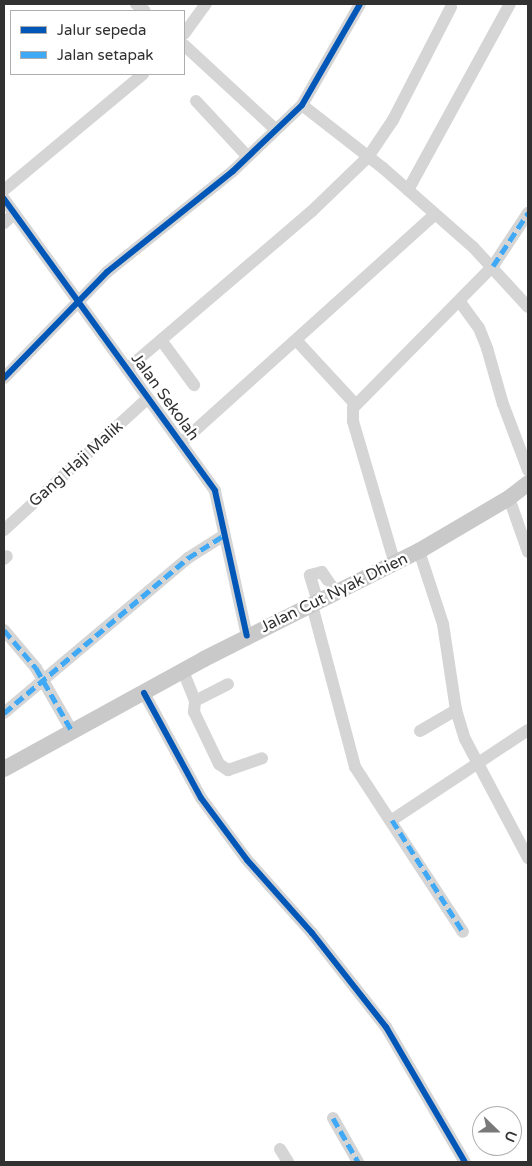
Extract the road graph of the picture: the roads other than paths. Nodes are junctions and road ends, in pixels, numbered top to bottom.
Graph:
1 (206, 4) edge
2 (360, 4) edge
3 (510, 4) edge
4 (451, 7) dead end
5 (185, 33) edge
6 (185, 46) edge
7 (142, 75) edge
8 (196, 101) dead end
9 (302, 105) junction
10 (276, 130) junction
11 (248, 156) junction
12 (368, 157) junction
13 (4, 190) edge
14 (408, 190) junction
15 (4, 199) edge
16 (528, 213) edge
17 (14, 214) junction
18 (434, 215) junction
19 (4, 223) edge
20 (493, 266) junction
21 (76, 301) junction
22 (460, 302) junction
23 (528, 307) edge
24 (161, 340) junction
25 (296, 340) junction
26 (127, 369) junction
27 (4, 375) edge
28 (194, 385) dead end
29 (148, 398) junction
30 (356, 405) junction
31 (181, 443) junction
32 (528, 470) edge
33 (528, 483) edge
34 (508, 498) junction
35 (4, 530) edge
36 (223, 536) junction
37 (420, 551) junction
38 (528, 552) edge
39 (395, 564) junction
40 (336, 593) junction
41 (315, 604) junction
42 (4, 630) edge
43 (247, 636) junction
44 (183, 671) junction
45 (44, 680) junction
46 (228, 684) dead end
47 (144, 693) junction
48 (195, 701) junction
49 (456, 710) junction
50 (4, 713) edge
51 (528, 730) edge
52 (72, 731) junction
53 (420, 731) dead end
54 (262, 758) dead end
55 (476, 763) junction
56 (4, 769) edge
57 (392, 820) junction
58 (528, 858) edge
59 (463, 932) dead end
60 (333, 1118) dead end
61 (280, 1149) dead end
62 (288, 1162) edge
63 (358, 1162) edge
64 (465, 1162) edge

1 - 5 street
2 - 9 street
3 - 14 street
4 - 12 street
6 - 10 street
7 - 13 street
8 - 11 street
9 - 10 street
9 - 12 street
10 - 11 street
11 - 21 street
12 - 14 street
12 - 24 street
14 - 18 street
15 - 17 street, Jalan Sekolah
16 - 20 street
17 - 19 street
17 - 21 street, Jalan Sekolah
18 - 20 street
18 - 25 street
20 - 22 street
20 - 23 street
21 - 26 street, Jalan Sekolah
21 - 27 street
22 - 30 street
22 - 32 street
24 - 26 street
24 - 28 street
25 - 30 street
25 - 31 street
26 - 29 street, Jalan Sekolah
29 - 31 street, Jalan Sekolah
29 - 35 street, Gang Haji Malik
30 - 39 street
31 - 36 street, Jalan Sekolah
33 - 34 main road, Jalan Cut Nyak Dhien
34 - 37 main road, Jalan Cut Nyak Dhien
34 - 38 street
36 - 43 street, Jalan Sekolah
36 - 45 street
37 - 39 main road, Jalan Cut Nyak Dhien
37 - 49 street
39 - 40 main road, Jalan Cut Nyak Dhien
40 - 41 main road, Jalan Cut Nyak Dhien
40 - 41 street
41 - 43 main road, Jalan Cut Nyak Dhien
41 - 57 street
42 - 45 street
43 - 44 main road, Jalan Cut Nyak Dhien
44 - 47 main road, Jalan Cut Nyak Dhien
44 - 48 street
45 - 50 street
45 - 52 street
46 - 48 street
47 - 52 main road, Jalan Cut Nyak Dhien
47 - 64 street
48 - 54 street
49 - 53 street
49 - 55 street
51 - 55 street
52 - 56 main road, Jalan Cut Nyak Dhien
55 - 57 street
55 - 58 street
57 - 59 street
60 - 63 street
61 - 62 street

